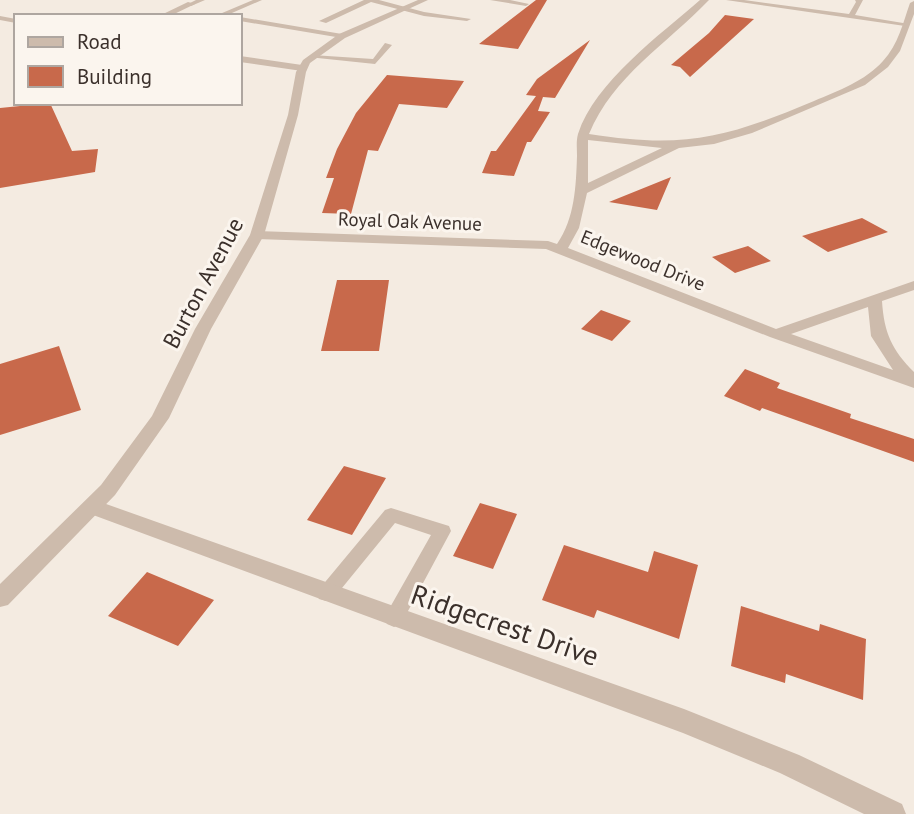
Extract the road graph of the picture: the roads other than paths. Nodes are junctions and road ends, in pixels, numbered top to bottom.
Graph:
1 (169, 0) edge
2 (202, 0) edge
3 (259, 0) edge
4 (371, 0) edge
5 (424, 0) edge
6 (492, 0) edge
7 (705, 0) edge
8 (735, 0) edge
9 (858, 0) edge
10 (191, 4) junction
11 (526, 4) dead end
12 (405, 7) junction
13 (913, 9) edge
14 (168, 14) edge
15 (223, 14) edge
16 (851, 16) junction
17 (242, 19) edge
18 (467, 19) dead end
19 (323, 21) dead end
20 (908, 27) edge
21 (342, 36) junction
22 (388, 45) dead end
23 (242, 58) edge
24 (307, 63) junction
25 (583, 136) junction
26 (680, 145) junction
27 (582, 191) junction
28 (257, 235) junction
29 (561, 248) junction
30 (914, 285) edge
31 (875, 300) junction
32 (776, 334) junction
33 (914, 383) edge
34 (92, 507) junction
35 (326, 593) junction
36 (0, 598) edge
37 (394, 618) junction
38 (892, 814) edge

1 - 10 street
2 - 10 lane
3 - 15 lane
4 - 12 lane
4 - 19 lane
5 - 12 street
6 - 11 lane
7 - 25 street, Edgewood Drive
8 - 16 lane
9 - 16 lane
10 - 14 street
12 - 18 lane
12 - 21 street
13 - 20 street
16 - 20 lane
17 - 21 lane
20 - 26 street
21 - 24 street
22 - 24 lane
23 - 24 street
24 - 28 street, Burton Avenue
25 - 26 street
25 - 27 street, Edgewood Drive
26 - 27 street
27 - 29 street, Edgewood Drive
28 - 29 street, Royal Oak Avenue
28 - 34 street, Burton Avenue
29 - 32 street, Edgewood Drive
30 - 31 street
31 - 32 street
31 - 33 street
32 - 33 street, Edgewood Drive
34 - 35 street, Ridgecrest Drive
34 - 36 street, Burton Avenue
35 - 37 street, Ridgecrest Drive
35 - 37 lane
37 - 38 street, Ridgecrest Drive

